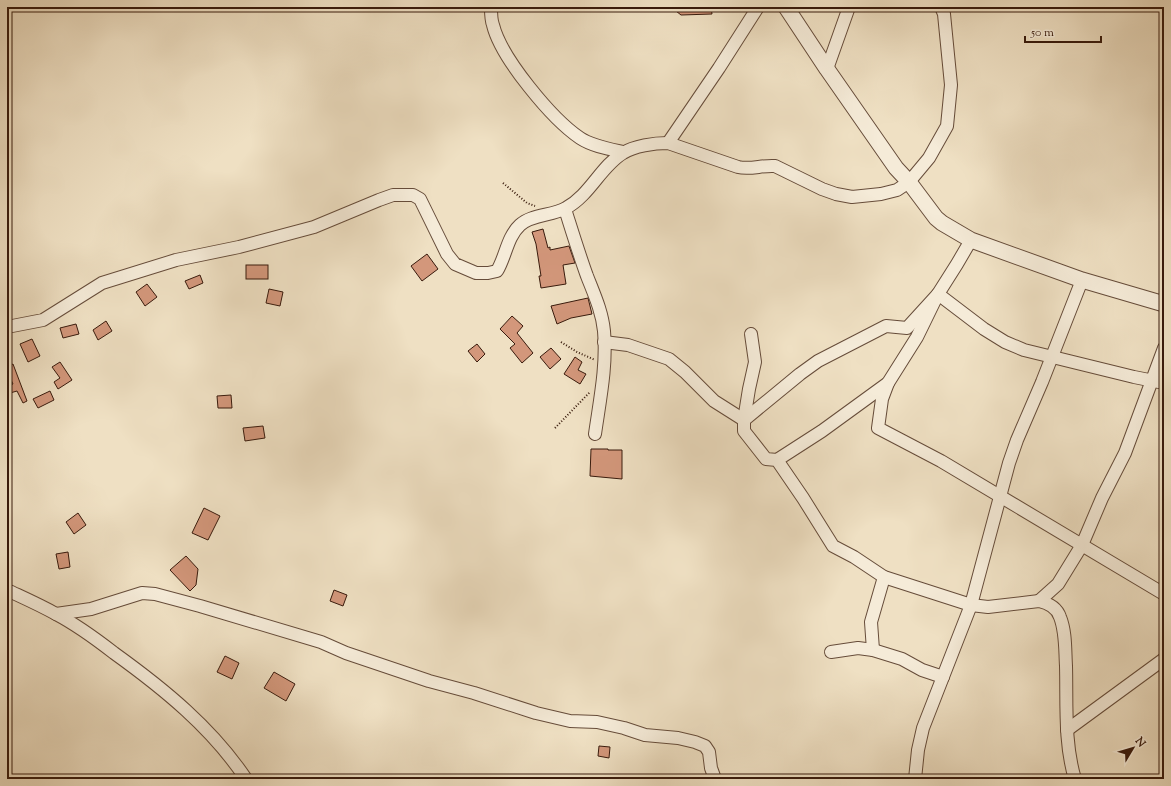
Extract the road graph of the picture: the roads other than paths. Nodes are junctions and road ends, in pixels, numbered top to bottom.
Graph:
1 (491, 7) edge
2 (758, 7) edge
3 (786, 7) edge
4 (849, 7) edge
5 (941, 7) edge
6 (827, 69) junction
7 (668, 143) junction
8 (623, 152) junction
9 (909, 182) junction
10 (565, 209) junction
11 (970, 240) junction
12 (1082, 280) junction
13 (938, 294) junction
14 (1164, 304) edge
15 (7, 327) edge
16 (751, 334) dead end
17 (604, 342) junction
18 (1164, 348) edge
19 (1052, 357) junction
20 (1152, 380) junction
21 (888, 383) junction
22 (1164, 383) edge
23 (744, 420) junction
24 (595, 434) dead end
25 (777, 460) junction
26 (1001, 498) junction
27 (1082, 545) junction
28 (884, 577) junction
29 (7, 590) edge
30 (1164, 594) edge
31 (1039, 602) junction
32 (971, 605) junction
33 (56, 614) junction
34 (873, 650) junction
35 (831, 652) dead end
36 (1164, 659) edge
37 (943, 677) junction
38 (1067, 730) junction
39 (246, 779) edge
40 (715, 779) edge
41 (915, 779) edge
42 (1075, 779) edge

1 - 8 street
2 - 7 street
3 - 6 street
4 - 6 street
5 - 9 street
6 - 9 street
7 - 8 street
7 - 9 street
8 - 10 street
9 - 11 street
10 - 15 street
10 - 17 street
11 - 12 street
11 - 13 street
12 - 14 street
12 - 19 street
13 - 19 street
13 - 21 street
13 - 23 street
16 - 23 street
17 - 23 street
17 - 24 street
18 - 20 street
19 - 20 street
19 - 26 street
20 - 22 street
20 - 27 street
21 - 25 street
21 - 26 street
23 - 25 street
25 - 28 street
26 - 27 street
26 - 32 street
27 - 30 street
27 - 31 street
28 - 32 street
28 - 34 street
29 - 33 street
31 - 32 street
31 - 38 street
32 - 37 street
33 - 39 street
33 - 40 street
34 - 35 street
34 - 37 street
36 - 38 street
37 - 41 street
38 - 42 street

